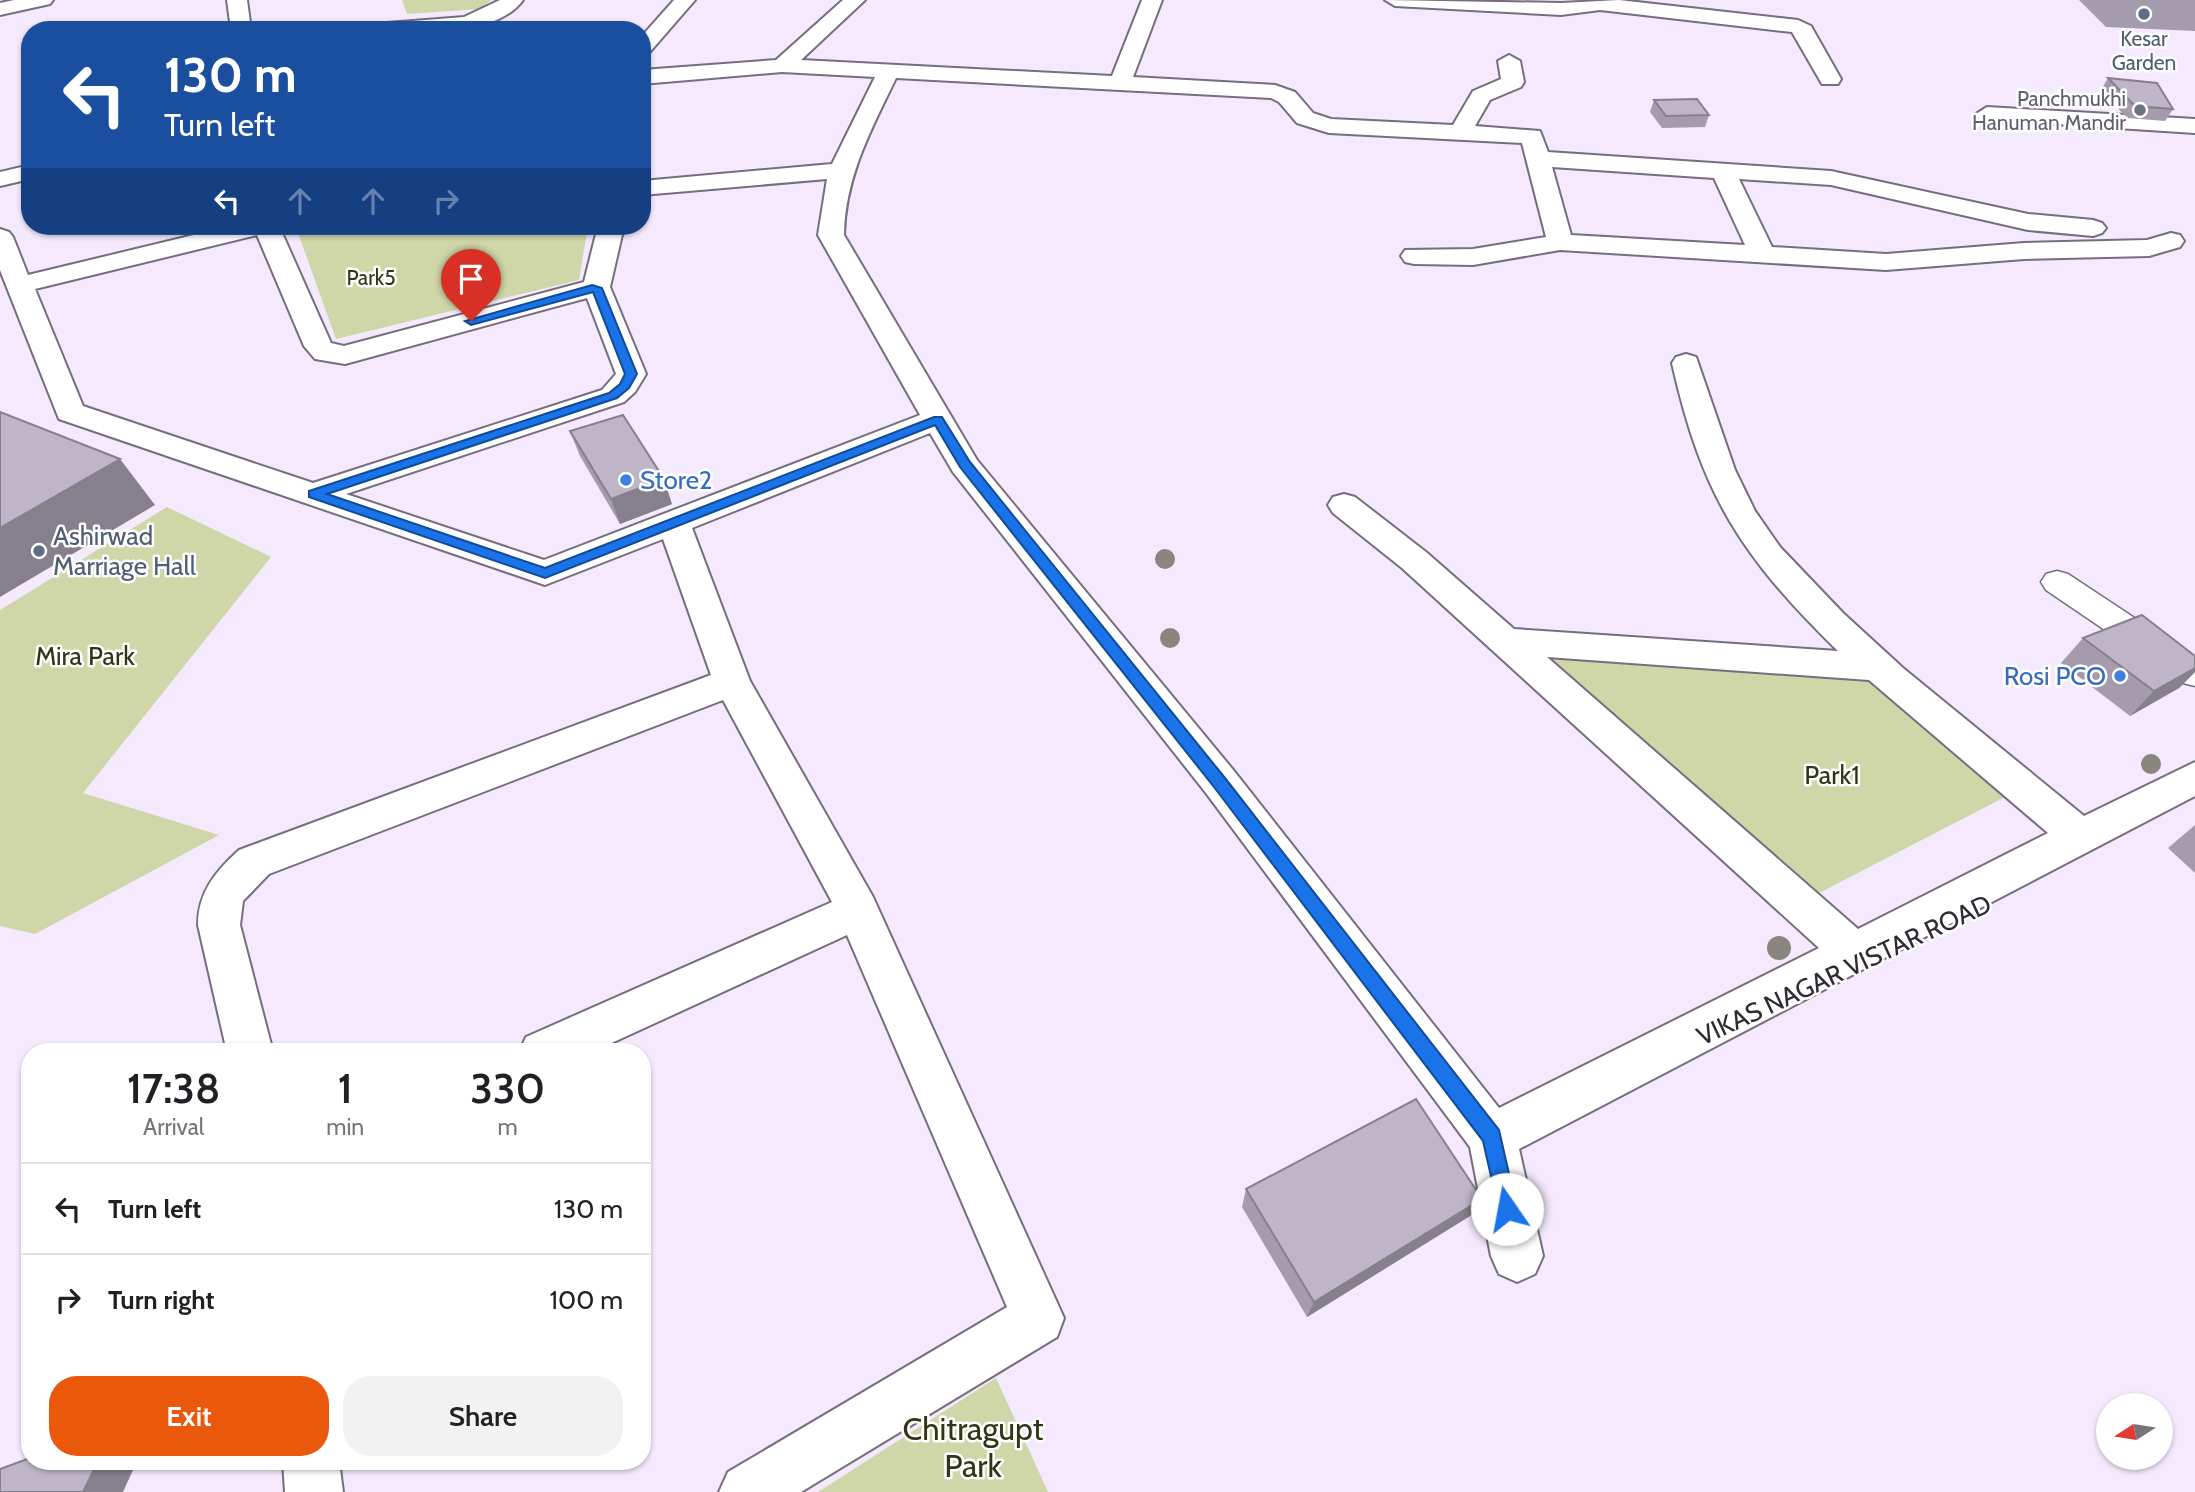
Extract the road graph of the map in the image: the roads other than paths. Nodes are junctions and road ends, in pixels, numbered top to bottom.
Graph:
1 (43, 0) edge
2 (237, 0) edge
3 (513, 0) edge
4 (685, 0) edge
5 (855, 0) edge
6 (1152, 0) edge
7 (1395, 0) edge
8 (1483, 2) edge
9 (1605, 2) edge
10 (0, 9) edge
11 (240, 21) edge
12 (390, 21) edge
13 (651, 39) edge
14 (1509, 61) dead end
15 (782, 65) junction
16 (887, 75) junction
17 (651, 76) edge
18 (1830, 79) dead end
19 (1120, 83) junction
20 (1987, 114) dead end
21 (2195, 126) edge
22 (1461, 131) junction
23 (1540, 159) junction
24 (842, 170) junction
25 (1723, 172) junction
26 (21, 174) edge
27 (0, 178) edge
28 (651, 187) edge
29 (227, 235) edge
30 (268, 235) edge
31 (609, 235) edge
32 (0, 237) edge
33 (1560, 242) junction
34 (2183, 242) edge
35 (1763, 255) junction
36 (1414, 256) dead end
37 (846, 262) junction
38 (19, 285) junction
39 (596, 288) junction
40 (1686, 363) dead end
41 (938, 419) junction
42 (313, 494) junction
43 (1344, 505) dead end
44 (674, 523) junction
45 (2057, 582) dead end
46 (1505, 641) junction
47 (1875, 667) junction
48 (2195, 674) edge
49 (732, 682) junction
50 (2195, 778) edge
51 (2195, 803) edge
52 (2080, 836) junction
53 (858, 909) junction
54 (1854, 952) junction
55 (248, 1043) edge
56 (561, 1043) edge
57 (1456, 1090) junction
58 (1492, 1137) junction
59 (1517, 1256) dead end
60 (312, 1470) edge
61 (314, 1492) edge
62 (748, 1492) edge

1 - 10 street
2 - 11 street
3 - 12 street
4 - 13 street
5 - 15 street
6 - 19 street
7 - 8 street
8 - 9 street
9 - 18 street
14 - 22 street
15 - 16 street
15 - 17 street
16 - 19 street
16 - 24 street
16 - 37 street
19 - 22 street
20 - 21 street
22 - 23 street
23 - 25 street
23 - 33 street
24 - 28 street
24 - 37 street
25 - 34 street
25 - 35 street
26 - 27 street
29 - 38 street
30 - 39 street
31 - 39 street
32 - 38 street
33 - 35 street
33 - 36 street
34 - 35 street
37 - 41 street
37 - 57 street
38 - 42 street
39 - 42 street
40 - 47 street
41 - 44 street
41 - 57 street
42 - 44 street
43 - 46 street
44 - 49 street
45 - 48 lane
46 - 47 street
46 - 54 street
47 - 52 street
49 - 53 street
49 - 55 street
50 - 52 street
51 - 58 street, VIKAS NAGAR VISTAR ROAD
52 - 54 street
53 - 56 street
53 - 62 street
54 - 58 street
57 - 58 street
58 - 59 street
60 - 61 street

